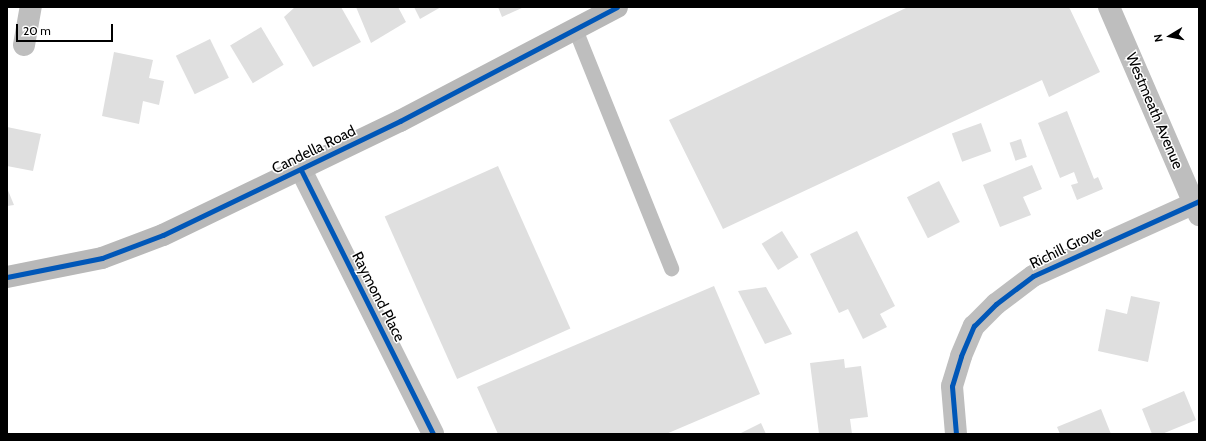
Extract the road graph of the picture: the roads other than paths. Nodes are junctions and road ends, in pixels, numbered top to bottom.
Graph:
1 (31, 7) edge
2 (617, 7) edge
3 (1109, 7) edge
4 (575, 29) junction
5 (24, 45) dead end
6 (301, 170) junction
7 (1197, 206) edge
8 (671, 268) dead end
9 (7, 277) edge
10 (433, 434) edge
11 (956, 434) edge

1 - 5 street
2 - 4 street, Candella Road
3 - 7 street, Westmeath Avenue
4 - 6 street, Candella Road
4 - 8 lane
6 - 9 street, Candella Road
6 - 10 street, Raymond Place
7 - 11 street, Richill Grove

